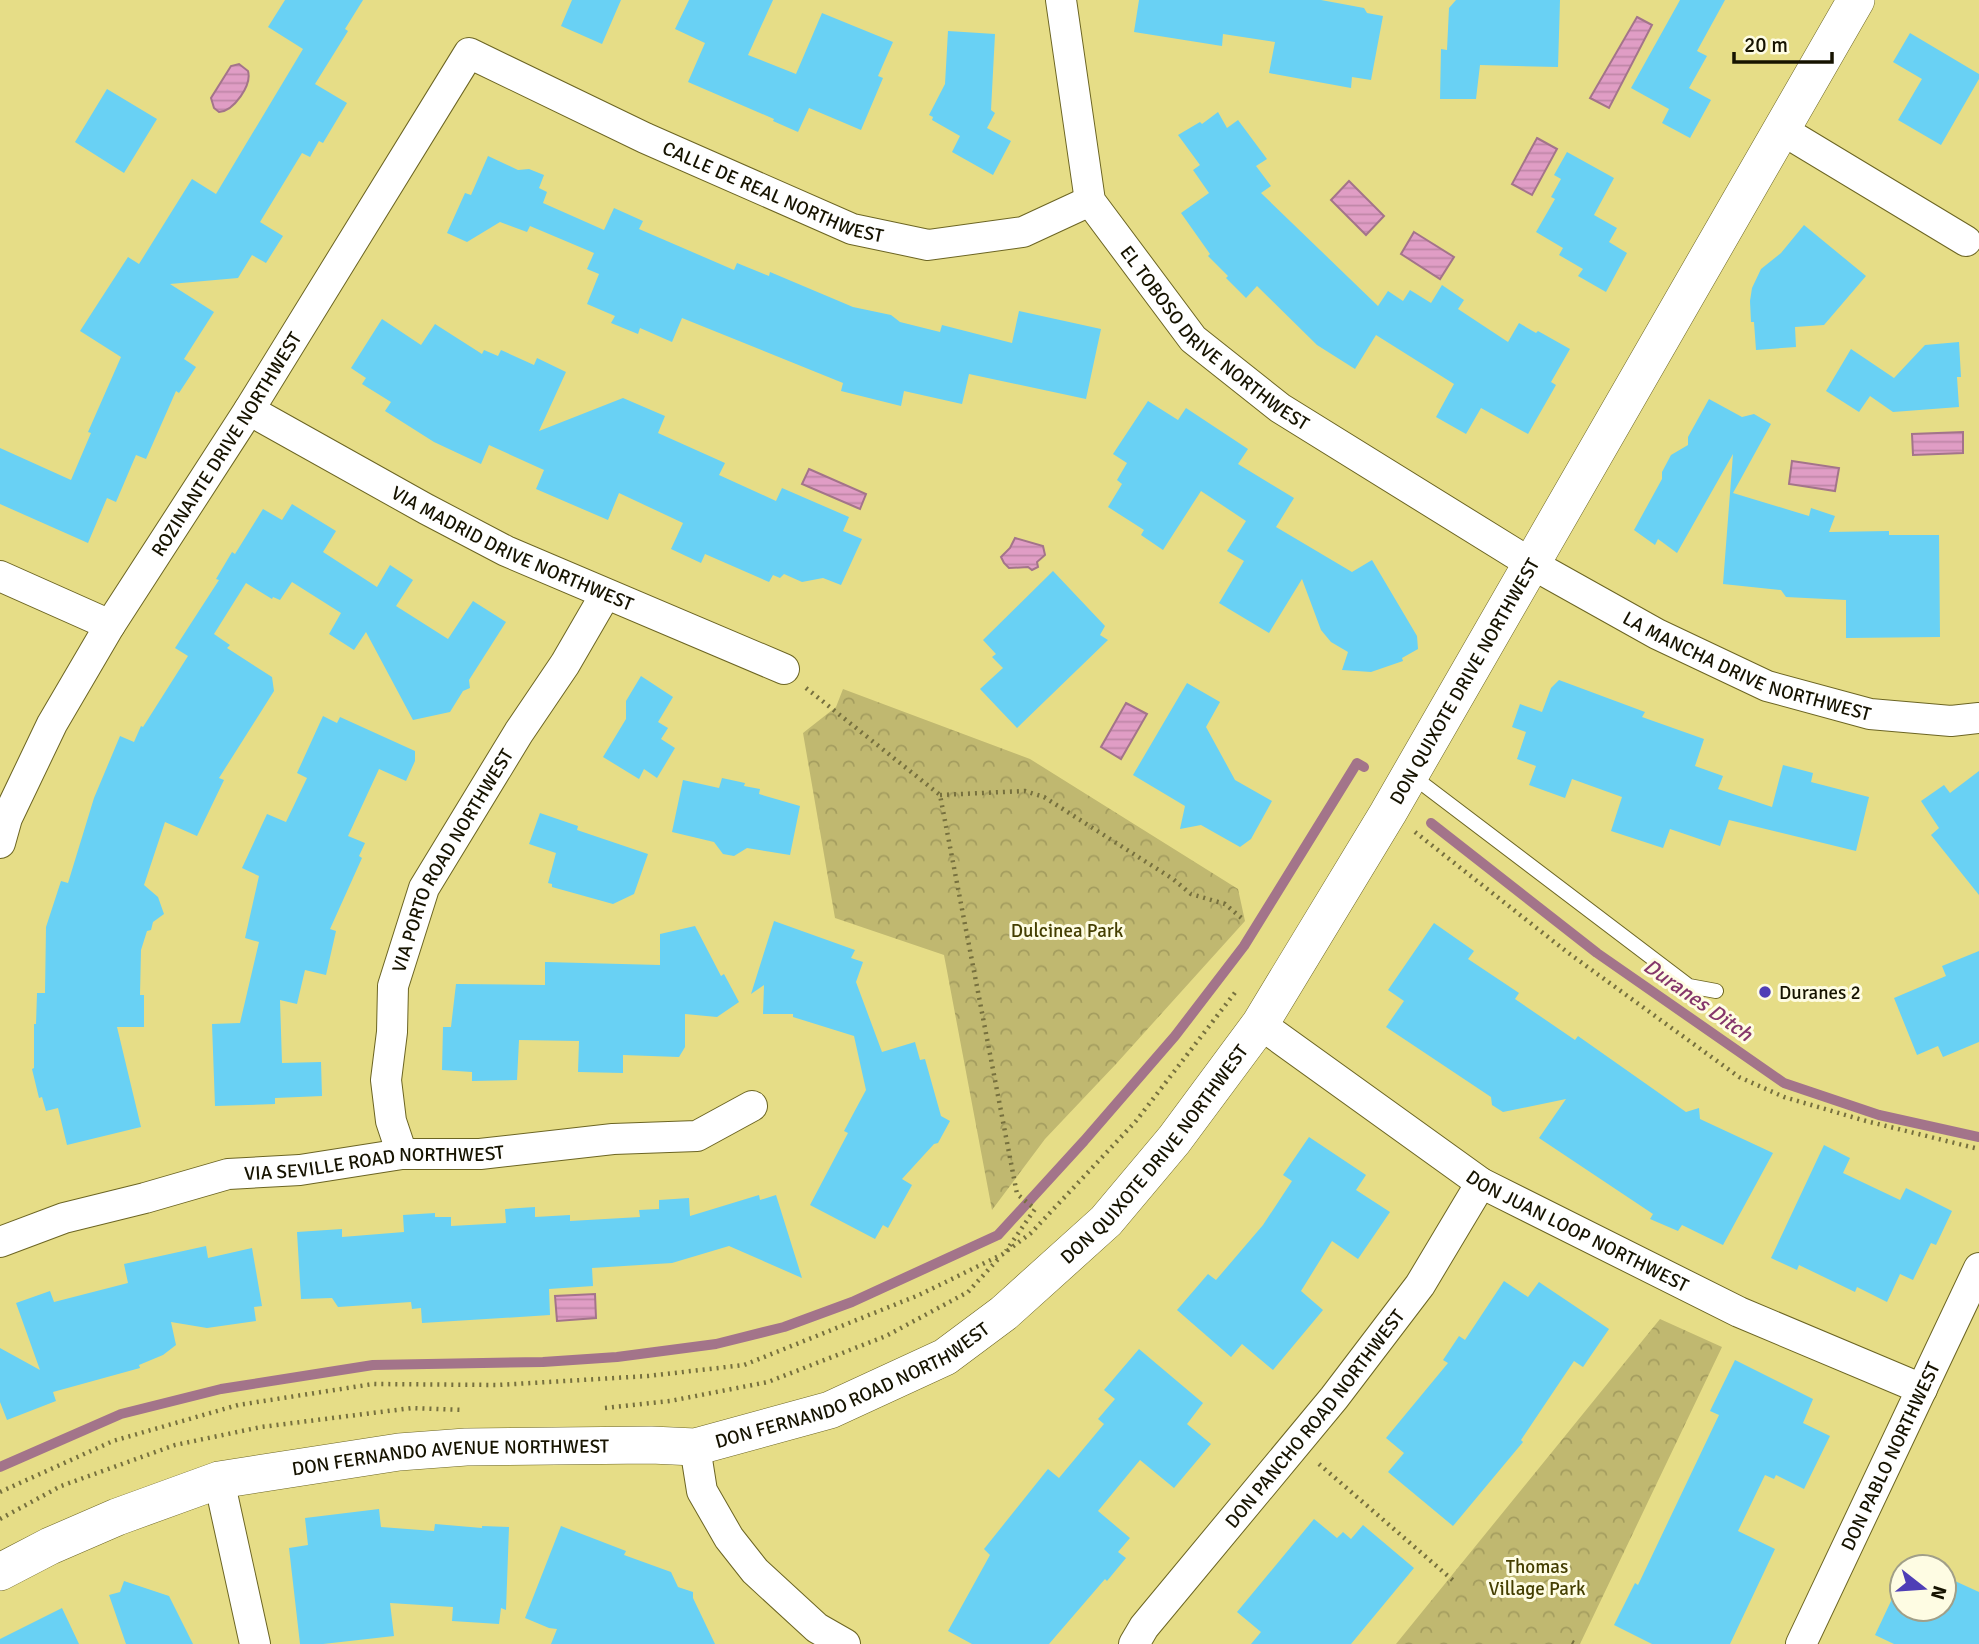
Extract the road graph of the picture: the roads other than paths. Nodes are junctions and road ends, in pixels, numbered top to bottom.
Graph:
1 (1061, 0) edge
2 (1856, 0) edge
3 (469, 53) joint
4 (1782, 130) junction
5 (1090, 201) junction
6 (1966, 241) dead end
7 (249, 410) junction
8 (1530, 563) junction
9 (0, 576) edge
10 (605, 595) junction
11 (110, 625) junction
12 (784, 669) road end
13 (1979, 718) edge
14 (1409, 774) junction
15 (0, 843) edge
16 (1716, 990) dead end
17 (1260, 1024) junction
18 (752, 1106) dead end
19 (402, 1154) junction
20 (1481, 1183) junction
21 (0, 1242) edge
22 (1979, 1268) edge
23 (1004, 1313) joint
24 (1923, 1389) junction
25 (695, 1447) junction
26 (219, 1480) junction
27 (0, 1572) edge
28 (813, 1636) edge
29 (255, 1644) edge
30 (845, 1644) edge
31 (1134, 1644) edge
32 (1801, 1644) edge

1 - 5 street, EL TOBOSO DRIVE NORTHWEST
2 - 4 street, DON QUIXOTE DRIVE NORTHWEST
3 - 5 street, CALLE DE REAL NORTHWEST
3 - 7 street, ROZINANTE DRIVE NORTHWEST
4 - 6 street
4 - 8 street, DON QUIXOTE DRIVE NORTHWEST
5 - 8 street, EL TOBOSO DRIVE NORTHWEST
7 - 10 street, VIA MADRID DRIVE NORTHWEST
7 - 11 street, ROZINANTE DRIVE NORTHWEST
8 - 13 street, LA MANCHA DRIVE NORTHWEST
8 - 14 street, DON QUIXOTE DRIVE NORTHWEST
9 - 11 street
10 - 12 street, VIA MADRID DRIVE NORTHWEST
10 - 19 street, VIA PORTO ROAD NORTHWEST
11 - 15 street, ROZINANTE DRIVE NORTHWEST
14 - 16 lane
14 - 17 street, DON QUIXOTE DRIVE NORTHWEST
17 - 20 street, DON JUAN LOOP NORTHWEST
17 - 23 street, DON QUIXOTE DRIVE NORTHWEST
18 - 19 street, VIA SEVILLE ROAD NORTHWEST
19 - 21 street, VIA SEVILLE ROAD NORTHWEST
20 - 24 street, DON JUAN LOOP NORTHWEST
20 - 31 street, DON PANCHO ROAD NORTHWEST
22 - 24 street, DON PABLO NORTHWEST
23 - 25 street, DON FERNANDO ROAD NORTHWEST
24 - 32 street, DON PABLO NORTHWEST
25 - 26 street, DON FERNANDO AVENUE NORTHWEST
25 - 28 street
26 - 27 street, DON FERNANDO AVENUE NORTHWEST
26 - 29 street
28 - 30 street

